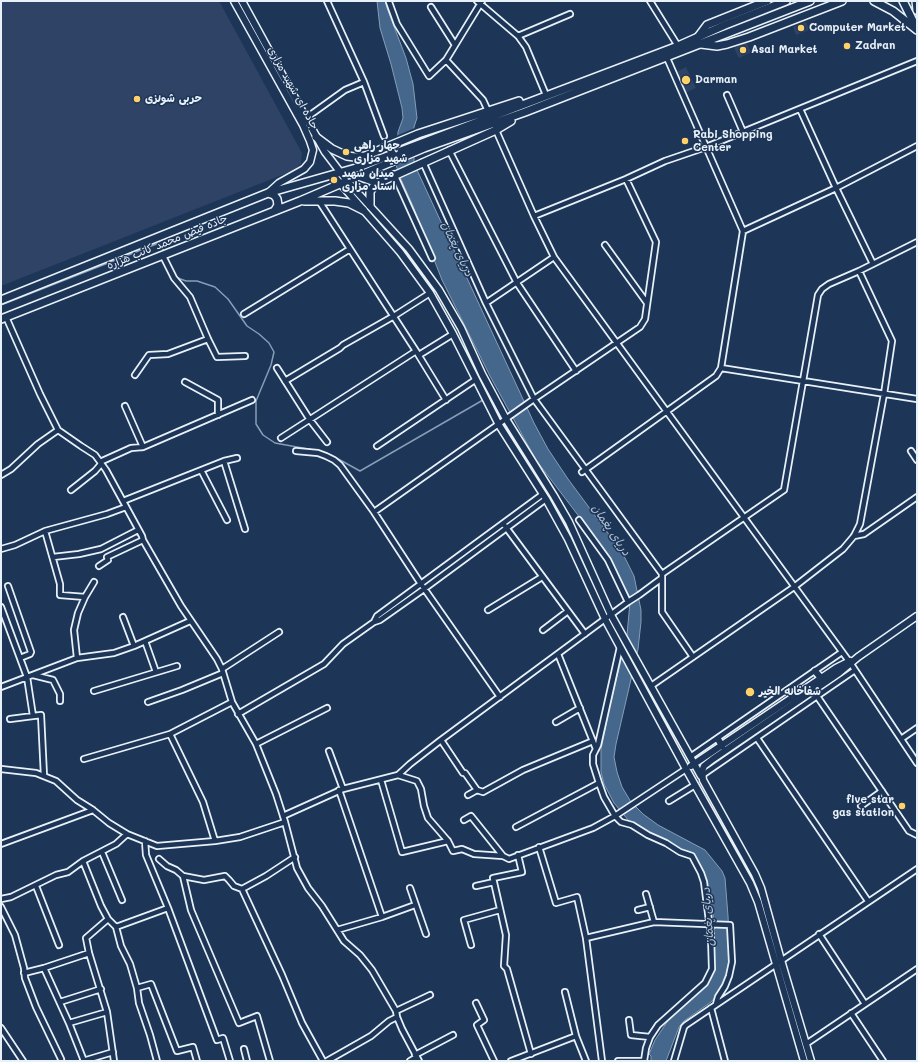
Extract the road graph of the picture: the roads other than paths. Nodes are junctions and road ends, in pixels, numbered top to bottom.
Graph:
1 (234, 1) edge
2 (242, 1) edge
3 (327, 1) edge
4 (650, 1) edge
5 (767, 1) edge
6 (786, 1) edge
7 (810, 1) edge
8 (842, 1) edge
9 (874, 1) edge
10 (903, 1) edge
11 (916, 1) edge
12 (389, 2) edge
13 (480, 2) edge
14 (430, 7) dead end
15 (917, 10) edge
16 (570, 14) dead end
17 (917, 30) edge
18 (518, 36) junction
19 (699, 40) junction
20 (455, 45) junction
21 (678, 46) junction
22 (667, 58) junction
23 (446, 60) junction
24 (917, 61) edge
25 (592, 78) junction
26 (364, 82) junction
27 (594, 86) junction
28 (546, 95) junction
29 (726, 95) dead end
30 (800, 109) junction
31 (306, 118) junction
32 (491, 120) junction
33 (744, 132) junction
34 (316, 136) junction
35 (384, 136) dead end
36 (917, 146) edge
37 (706, 147) junction
38 (449, 150) junction
39 (391, 158) junction
40 (420, 163) junction
41 (337, 174) junction
42 (396, 174) junction
43 (358, 176) junction
44 (626, 180) junction
45 (343, 182) junction
46 (378, 183) junction
47 (836, 188) junction
48 (268, 193) junction
49 (300, 201) junction
50 (319, 201) junction
51 (370, 205) junction
52 (275, 210) junction
53 (363, 210) junction
54 (534, 216) junction
55 (743, 231) junction
56 (917, 242) edge
57 (605, 245) dead end
58 (350, 249) junction
59 (163, 256) junction
60 (554, 257) junction
61 (432, 258) dead end
62 (873, 264) junction
63 (859, 271) junction
64 (517, 283) junction
65 (430, 293) junction
66 (1, 300) edge
67 (486, 303) junction
68 (647, 304) junction
69 (244, 314) dead end
70 (394, 316) junction
71 (4, 318) edge
72 (453, 334) junction
73 (208, 339) junction
74 (618, 343) junction
75 (416, 351) junction
76 (419, 355) junction
77 (244, 356) dead end
78 (277, 368) dead end
79 (721, 368) junction
80 (576, 371) junction
81 (135, 375) dead end
82 (475, 380) junction
83 (803, 380) junction
84 (285, 381) junction
85 (185, 382) dead end
86 (884, 394) junction
87 (534, 399) junction
88 (917, 399) edge
89 (252, 400) dead end
90 (446, 400) junction
91 (125, 406) dead end
92 (668, 412) junction
93 (218, 415) junction
94 (506, 419) junction
95 (310, 420) junction
96 (499, 425) junction
97 (58, 430) junction
98 (282, 438) dead end
99 (327, 442) dead end
100 (377, 446) dead end
101 (143, 447) junction
102 (296, 451) dead end
103 (911, 451) dead end
104 (237, 458) dead end
105 (917, 460) edge
106 (224, 461) junction
107 (101, 463) junction
108 (201, 470) junction
109 (584, 471) junction
110 (1, 475) edge
111 (71, 490) dead end
112 (544, 497) junction
113 (917, 497) edge
114 (123, 501) junction
115 (126, 507) junction
116 (374, 512) junction
117 (743, 517) junction
118 (227, 520) dead end
119 (579, 520) dead end
120 (503, 523) junction
121 (245, 529) dead end
122 (507, 529) junction
123 (138, 530) junction
124 (45, 531) junction
125 (854, 536) junction
126 (143, 540) junction
127 (1, 549) edge
128 (53, 557) junction
129 (100, 566) dead end
130 (542, 576) junction
131 (662, 576) junction
132 (94, 582) dead end
133 (421, 584) junction
134 (8, 586) dead end
135 (794, 587) junction
136 (424, 589) junction
137 (85, 597) junction
138 (628, 602) junction
139 (1, 607) edge
140 (488, 610) dead end
141 (568, 611) junction
142 (611, 615) junction
143 (917, 616) edge
144 (123, 617) dead end
145 (605, 619) junction
146 (190, 621) junction
147 (374, 622) junction
148 (542, 630) dead end
149 (278, 632) dead end
150 (585, 634) junction
151 (144, 641) junction
152 (134, 646) junction
153 (620, 647) junction
154 (842, 652) junction
155 (558, 654) junction
156 (693, 656) junction
157 (20, 658) junction
158 (77, 658) junction
159 (850, 663) junction
160 (177, 666) dead end
161 (855, 670) junction
162 (222, 671) junction
163 (816, 671) junction
164 (156, 672) junction
165 (29, 676) junction
166 (821, 678) junction
167 (835, 680) junction
168 (650, 686) junction
169 (1, 687) edge
170 (94, 691) dead end
171 (816, 696) junction
172 (500, 697) junction
173 (60, 700) dead end
174 (148, 702) dead end
175 (232, 702) junction
176 (327, 708) dead end
177 (580, 708) junction
178 (238, 714) junction
179 (33, 716) junction
180 (10, 719) dead end
181 (556, 722) dead end
182 (917, 728) edge
183 (170, 734) junction
184 (757, 738) junction
185 (718, 739) junction
186 (901, 739) junction
187 (441, 740) junction
188 (593, 741) junction
189 (256, 744) junction
190 (722, 746) junction
191 (596, 750) junction
192 (329, 751) dead end
193 (717, 756) junction
194 (690, 757) junction
195 (84, 759) dead end
196 (721, 762) junction
197 (917, 763) edge
198 (695, 764) junction
199 (1, 769) edge
200 (686, 769) junction
201 (398, 775) junction
202 (44, 776) junction
203 (701, 776) junction
204 (381, 780) junction
205 (599, 784) junction
206 (695, 785) junction
207 (341, 789) junction
208 (477, 790) junction
209 (882, 791) junction
210 (468, 795) dead end
211 (669, 801) dead end
212 (861, 806) dead end
213 (93, 810) junction
214 (283, 816) junction
215 (615, 816) junction
216 (464, 820) dead end
217 (285, 822) junction
218 (516, 827) dead end
219 (127, 834) junction
220 (917, 835) edge
221 (145, 841) junction
222 (215, 841) junction
223 (448, 841) junction
224 (1, 844) edge
225 (539, 847) junction
226 (102, 852) junction
227 (518, 855) junction
228 (503, 856) junction
229 (295, 858) junction
230 (159, 859) dead end
231 (83, 861) junction
232 (917, 869) edge
233 (183, 876) junction
234 (494, 882) junction
235 (36, 886) junction
236 (476, 886) dead end
237 (410, 888) dead end
238 (242, 889) junction
239 (646, 894) dead end
240 (1, 899) edge
241 (122, 900) dead end
242 (868, 901) junction
243 (415, 905) junction
244 (1, 907) edge
245 (168, 908) junction
246 (650, 908) junction
247 (500, 910) junction
248 (638, 910) dead end
249 (382, 917) junction
250 (108, 919) junction
251 (654, 922) junction
252 (712, 924) junction
253 (116, 927) junction
254 (337, 930) junction
255 (426, 934) dead end
256 (819, 934) junction
257 (586, 938) junction
258 (59, 945) dead end
259 (471, 946) dead end
260 (89, 952) junction
261 (778, 962) junction
262 (44, 968) junction
263 (917, 969) edge
264 (24, 973) junction
265 (137, 988) junction
266 (101, 989) junction
267 (565, 992) dead end
268 (430, 995) dead end
269 (60, 1002) junction
270 (476, 1003) dead end
271 (716, 1004) junction
272 (865, 1004) junction
273 (711, 1008) junction
274 (396, 1011) junction
275 (107, 1012) junction
276 (851, 1013) junction
277 (397, 1017) junction
278 (629, 1020) dead end
279 (69, 1024) junction
280 (1, 1028) edge
281 (454, 1035) dead end
282 (576, 1036) junction
283 (650, 1037) junction
284 (806, 1044) junction
285 (244, 1049) dead end
286 (113, 1052) junction
287 (531, 1054) junction
288 (417, 1058) edge
289 (61, 1059) dead end
290 (21, 1060) edge
291 (84, 1061) edge
292 (114, 1061) edge
293 (157, 1061) edge
294 (197, 1061) edge
295 (230, 1061) edge
296 (247, 1061) edge
297 (270, 1061) edge
298 (323, 1061) edge
299 (330, 1061) edge
300 (410, 1061) edge
301 (494, 1061) edge
302 (512, 1061) edge
303 (586, 1061) edge
304 (602, 1061) edge
305 (618, 1061) edge
306 (644, 1061) edge
307 (674, 1061) edge
308 (725, 1061) edge
309 (804, 1061) edge
310 (811, 1061) edge
311 (882, 1061) edge

1 - 48 main road, جاده ای شهید مزاری
2 - 31 main road, جاده ای شهید مزاری
3 - 26 street
4 - 21 street
5 - 19 main road
6 - 19 main road
7 - 19 main road
8 - 19 main road
9 - 17 main road
10 - 17 main road
11 - 15 main road
12 - 23 street
13 - 18 street
13 - 20 street
14 - 20 street
16 - 18 street
18 - 28 street
19 - 21 main road
19 - 22 main road
20 - 23 street
21 - 25 main road
22 - 27 main road
22 - 37 street
23 - 32 street
24 - 30 street
25 - 27 main road
25 - 28 main road
26 - 31 street
26 - 35 street
27 - 32 main road
28 - 32 main road
29 - 33 street
30 - 33 street
30 - 47 street
31 - 34 main road, جاده ای شهید مزاری
32 - 34 main road
32 - 38 main road
32 - 39 main road
32 - 54 street
33 - 37 street
34 - 41 main road, جاده ای شهید مزاری
36 - 47 street
37 - 44 street
37 - 55 street
38 - 40 main road
38 - 64 street
39 - 41 main road
39 - 43 main road, جاده فیض محمد کاتب هزاره
40 - 42 main road
40 - 67 street
41 - 45 main road, جاده ای شهید مزاری
41 - 48 main road
42 - 46 main road
42 - 61 street
43 - 45 main road, جاده فیض محمد کاتب هزاره
43 - 46 main road
44 - 54 street
44 - 68 street
45 - 49 main road, جاده فیض محمد کاتب هزاره
45 - 51 main road
45 - 53 main road
46 - 51 main road
47 - 55 street
47 - 62 street
48 - 52 main road
48 - 66 main road
49 - 50 main road
49 - 52 main road, جاده فیض محمد کاتب هزاره
50 - 53 main road
50 - 58 street
51 - 94 main road
52 - 59 main road, جاده فیض محمد کاتب هزاره
53 - 65 main road
54 - 60 street
55 - 79 street
56 - 62 street
57 - 68 street
58 - 69 street
58 - 70 street
59 - 71 main road, جاده فیض محمد کاتب هزاره
59 - 73 street
60 - 64 street
60 - 74 street
62 - 63 street
63 - 83 street
63 - 86 street
64 - 67 street
64 - 80 street
65 - 70 street
65 - 72 main road
67 - 87 street
68 - 74 street
70 - 75 street
70 - 84 street
71 - 97 street
72 - 76 street
72 - 82 main road
73 - 77 street
73 - 81 street
74 - 80 street
74 - 92 street
75 - 76 street
75 - 95 street
76 - 90 street
78 - 84 street
79 - 83 street
79 - 92 street
80 - 87 street
82 - 90 street
82 - 96 main road
83 - 86 street
83 - 117 street
84 - 95 street
85 - 93 street
86 - 88 street
86 - 125 street
87 - 94 street
87 - 109 street
89 - 93 street
90 - 100 street
91 - 101 street
92 - 109 street
92 - 117 street
93 - 101 street
94 - 96 street
94 - 142 main road
95 - 98 street
95 - 99 street
96 - 112 main road
96 - 116 street
97 - 107 street
97 - 110 street
101 - 107 street
102 - 116 street
103 - 105 street
104 - 106 street
106 - 108 street
106 - 121 street
107 - 111 street
107 - 114 street
108 - 114 street
108 - 118 street
109 - 131 street
112 - 120 street
112 - 122 street
112 - 145 main road
113 - 125 street
114 - 115 street
115 - 123 street
115 - 124 street
116 - 133 street
117 - 131 street
117 - 135 street
119 - 138 street
120 - 122 street
120 - 133 street
122 - 130 street
122 - 136 street
123 - 126 street
123 - 128 street
124 - 127 street
124 - 128 street
125 - 135 street
126 - 129 street
126 - 146 street
128 - 137 street
130 - 140 street
130 - 141 street
131 - 138 street
131 - 156 street
132 - 137 street
133 - 136 street
133 - 147 street
134 - 157 street
135 - 154 street
135 - 156 street
136 - 147 street
136 - 172 street
137 - 158 street
138 - 142 street
139 - 157 street
141 - 148 street
141 - 150 street
142 - 145 street
142 - 168 main road
143 - 159 main road
144 - 152 street
145 - 150 street
145 - 153 main road
146 - 151 street
146 - 162 street
147 - 178 street
149 - 162 street
150 - 155 street
151 - 152 street
151 - 164 street
152 - 158 street
153 - 191 street
153 - 200 main road
154 - 159 street
154 - 163 street
155 - 172 street
155 - 177 street
156 - 168 street
157 - 165 street
158 - 165 street
159 - 161 street
159 - 166 main road
159 - 167 main road
160 - 164 street
161 - 167 street
161 - 186 street
162 - 174 street
162 - 175 street
163 - 166 main road
163 - 185 street
164 - 170 street
165 - 169 street
165 - 173 street
165 - 179 street
166 - 190 main road
167 - 171 street
167 - 193 main road
168 - 194 main road
171 - 184 street
171 - 209 street
172 - 187 street
175 - 178 street
175 - 183 street
176 - 189 street
177 - 181 street
177 - 188 street
178 - 189 street
179 - 180 street
179 - 202 street
182 - 186 street
183 - 195 street
183 - 222 street
184 - 196 street
184 - 242 street
185 - 190 main road
185 - 194 street
186 - 197 street
187 - 201 street
187 - 208 street
188 - 191 street
188 - 208 street
189 - 214 street
190 - 198 main road
191 - 205 street
192 - 207 street
193 - 196 main road
193 - 203 main road
194 - 198 main road
196 - 203 street
198 - 200 main road
198 - 203 main road
199 - 202 street
200 - 206 main road
200 - 215 street
201 - 204 street
201 - 223 street
202 - 213 street
203 - 261 main road
204 - 207 street
204 - 223 street
205 - 215 street
205 - 218 street
206 - 211 street
206 - 261 main road
207 - 214 street
207 - 249 street
208 - 210 street
209 - 212 street
209 - 220 street
213 - 219 street
213 - 224 street
214 - 217 street
215 - 225 street
215 - 252 street
216 - 228 street
217 - 222 street
217 - 229 street
219 - 221 street
219 - 226 street
221 - 222 street
221 - 245 street
223 - 228 street
225 - 227 street
225 - 257 street
226 - 231 street
226 - 241 street
227 - 228 street
227 - 234 street
229 - 238 street
229 - 254 street
230 - 233 street
231 - 235 street
231 - 250 street
232 - 242 street
233 - 238 street
233 - 297 street
234 - 236 street
234 - 247 street
235 - 240 street
235 - 258 street
237 - 243 street
238 - 298 street
239 - 246 street
242 - 256 street
243 - 249 street
243 - 255 street
244 - 264 street
245 - 253 street
245 - 295 street
246 - 248 street
246 - 251 street
247 - 259 street
247 - 287 street
249 - 254 street
250 - 253 street
250 - 260 street
251 - 252 street
251 - 257 street
252 - 271 street
252 - 283 street
253 - 265 street
254 - 274 street
256 - 261 street
256 - 272 street
257 - 304 street
260 - 262 street
260 - 266 street
261 - 271 street
261 - 284 main road
261 - 309 main road
262 - 264 street
262 - 269 street
263 - 272 street
264 - 289 street
265 - 293 street
265 - 294 street
266 - 269 street
266 - 275 street
267 - 282 street
268 - 274 street
269 - 279 street
270 - 301 street
271 - 273 street
272 - 276 street
273 - 307 street
273 - 308 street
274 - 277 street
275 - 279 street
275 - 286 street
276 - 284 street
276 - 311 street
277 - 288 street
277 - 299 street
278 - 283 street
279 - 291 street
280 - 290 street
281 - 288 street
282 - 287 street
282 - 303 street
283 - 306 street
284 - 310 main road
285 - 296 street
286 - 291 street
286 - 292 street
287 - 302 street
288 - 300 street
305 - 306 street

